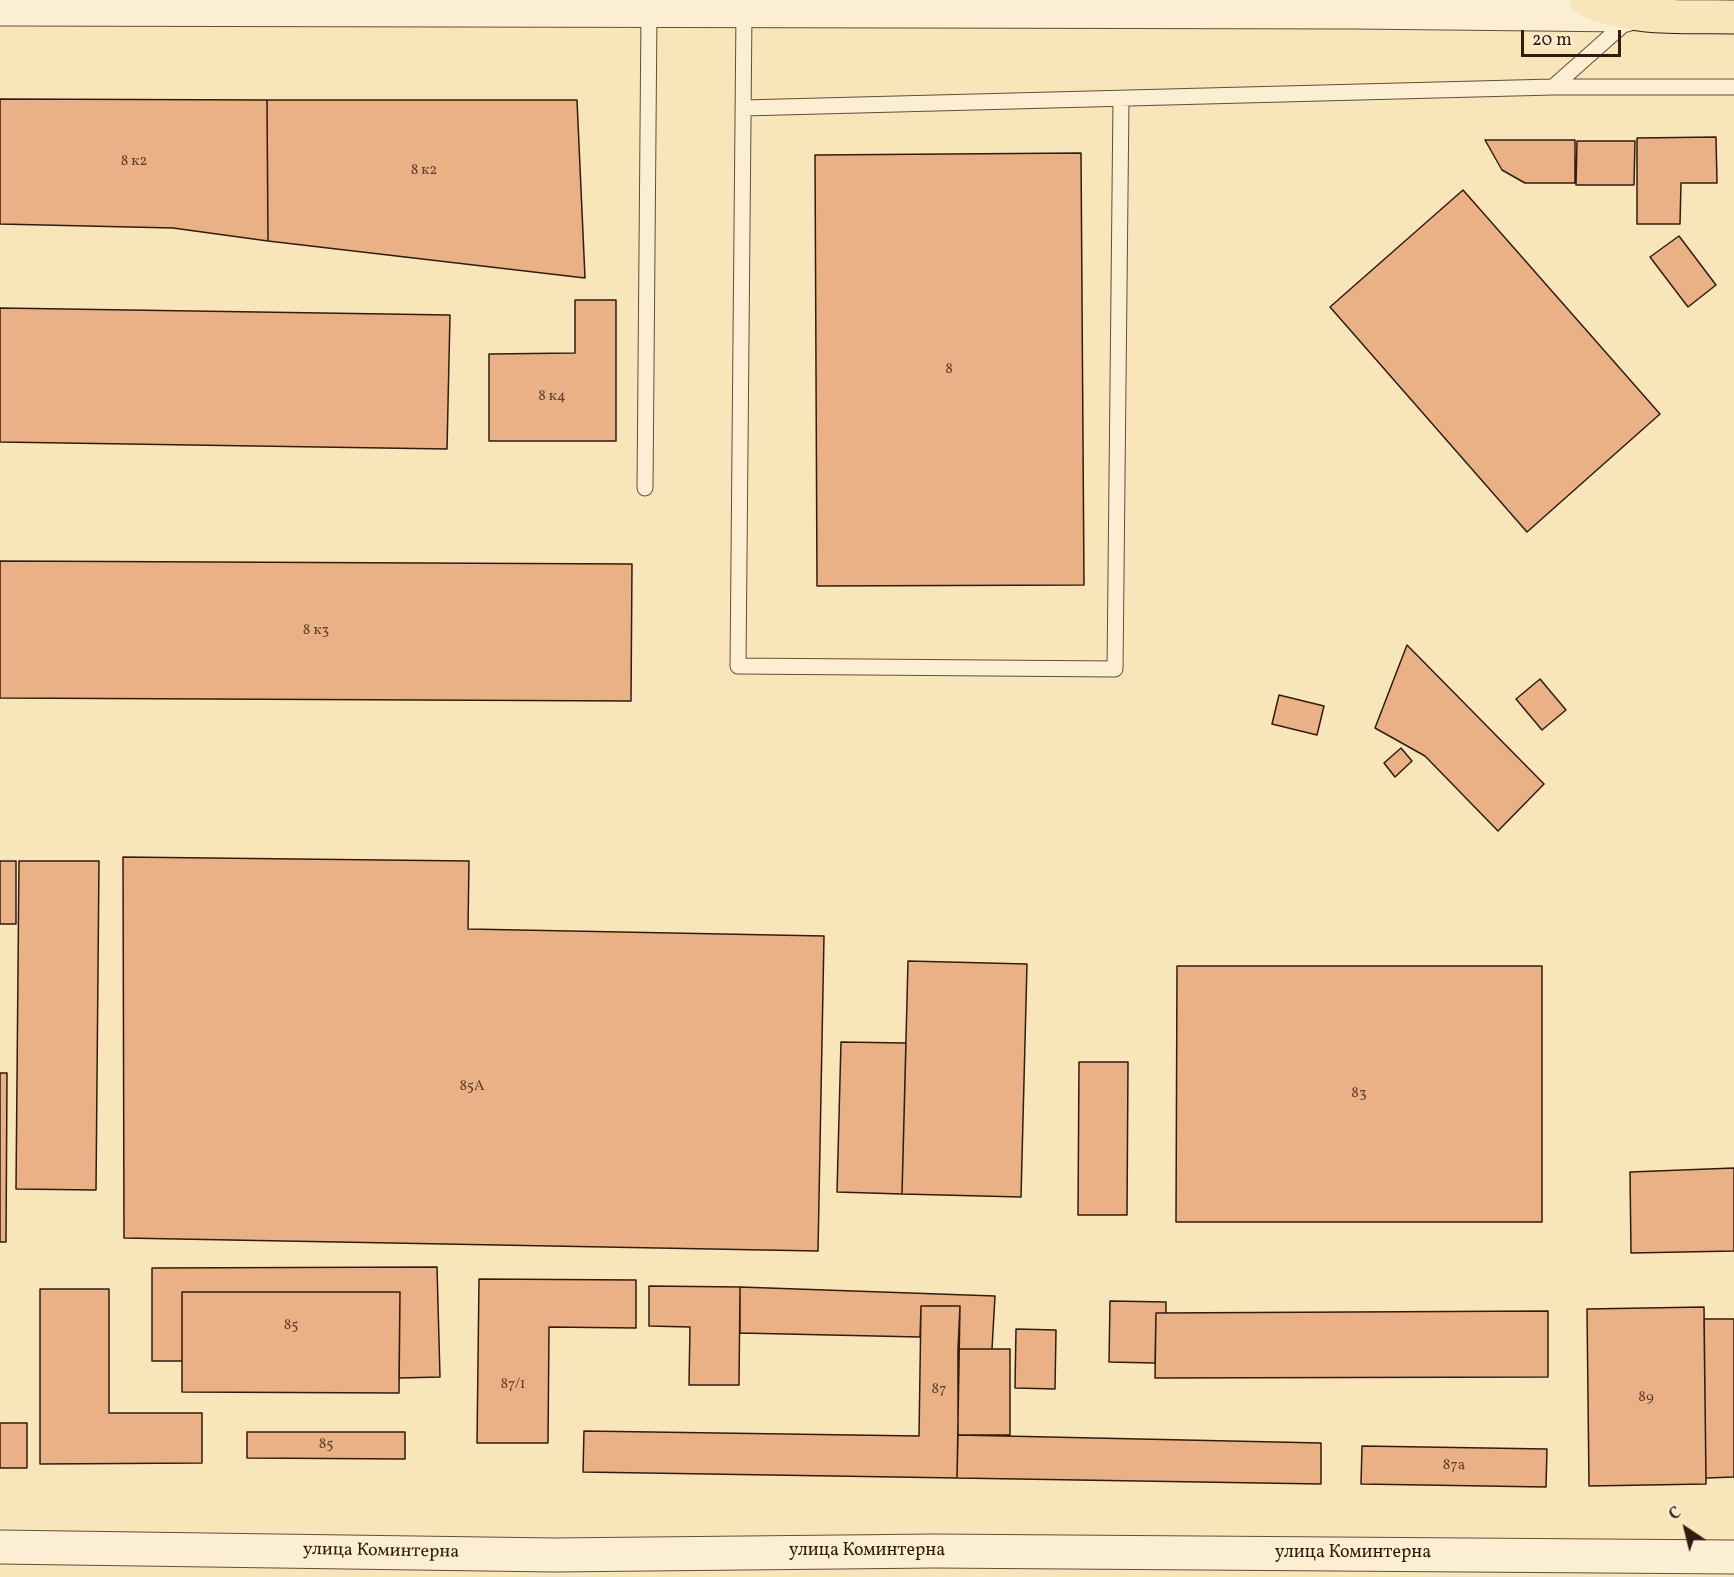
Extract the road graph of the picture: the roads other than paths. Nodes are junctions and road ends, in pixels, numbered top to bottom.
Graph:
1 (1415, 0) edge
2 (1586, 0) edge
3 (0, 9) edge
4 (650, 11) junction
5 (744, 11) junction
6 (1355, 12) junction
7 (1634, 15) junction
8 (1734, 17) edge
9 (1553, 87) junction
10 (1734, 87) edge
11 (1121, 99) junction
12 (743, 108) junction
13 (645, 488) dead end
14 (0, 1547) edge
15 (1734, 1557) edge

1 - 6 street
2 - 7 main road
3 - 4 street
4 - 5 street
4 - 13 lane
5 - 6 street
5 - 12 lane
6 - 7 street
7 - 8 main road
7 - 9 lane
9 - 10 lane
9 - 11 lane
11 - 12 lane
11 - 12 lane
14 - 15 street, улица Коминтерна

